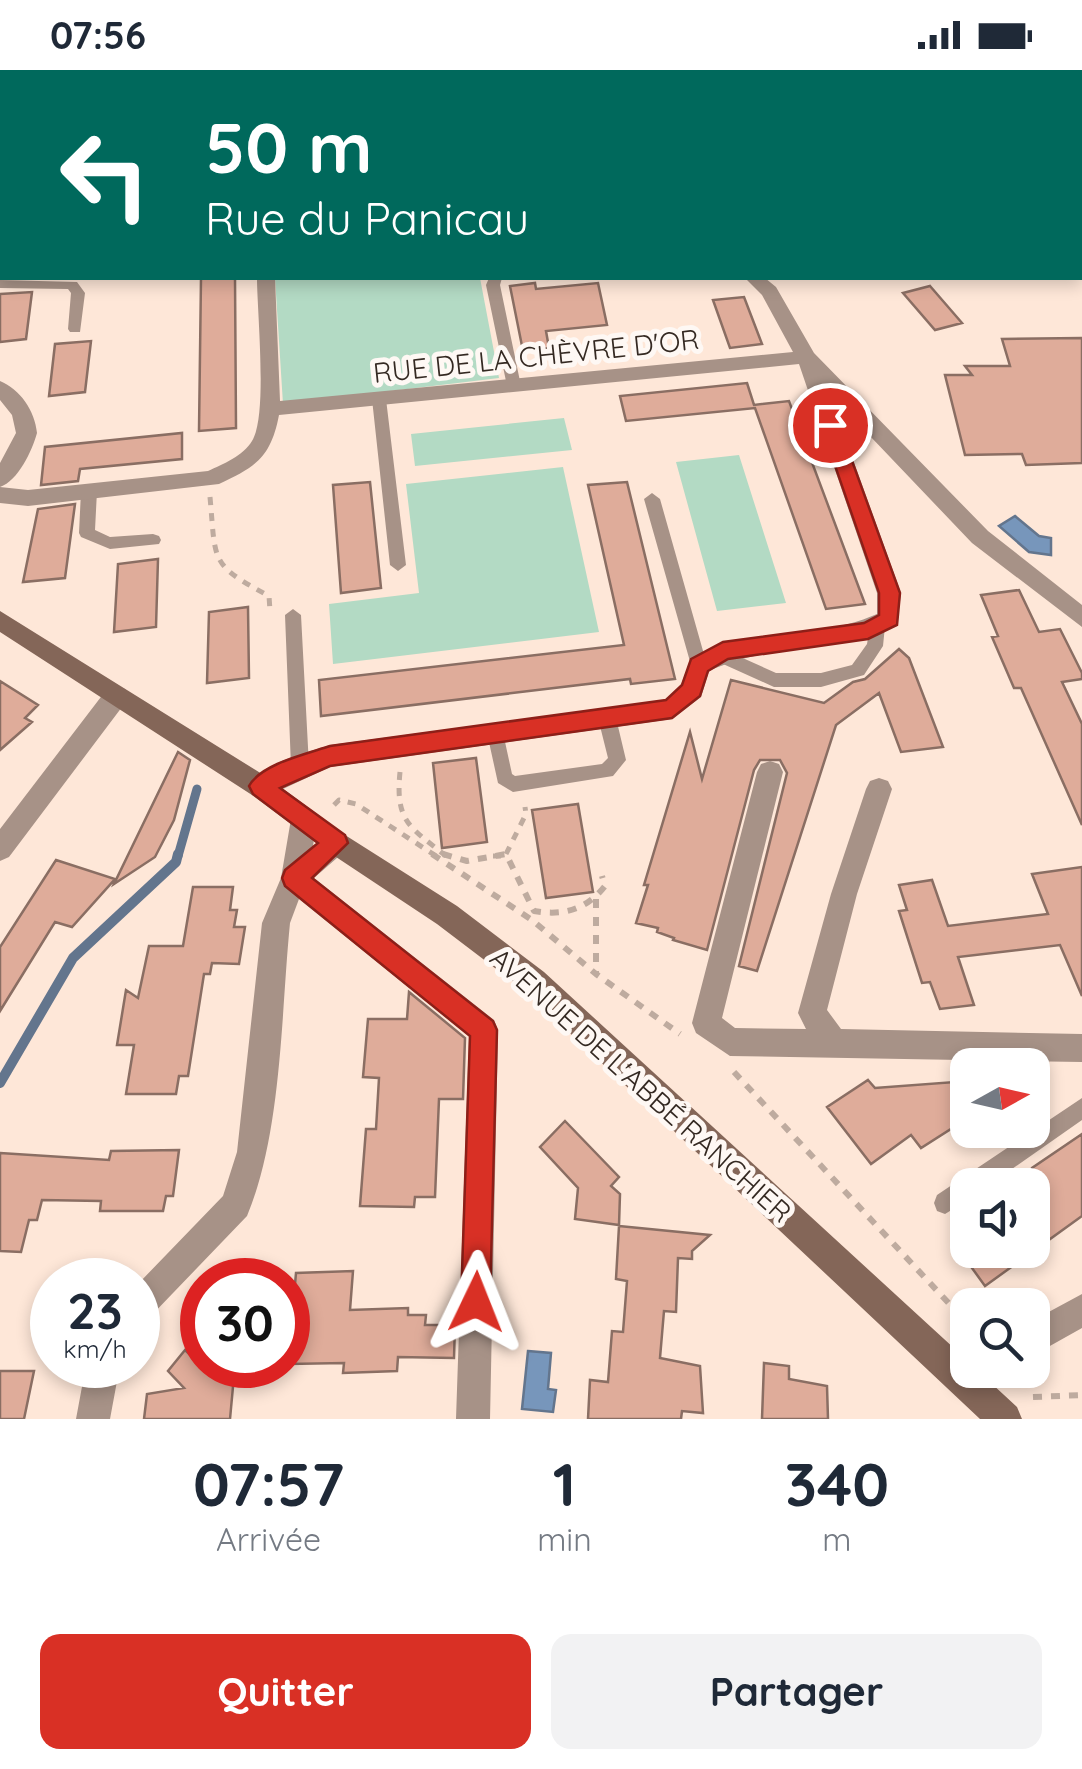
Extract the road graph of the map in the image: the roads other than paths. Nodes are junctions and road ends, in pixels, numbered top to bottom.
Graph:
1 (266, 280) edge
2 (494, 280) edge
3 (756, 280) edge
4 (0, 284) edge
5 (75, 329) dead end
6 (806, 357) junction
7 (514, 386) junction
8 (0, 388) edge
9 (379, 399) junction
10 (270, 409) junction
11 (0, 480) edge
12 (89, 491) junction
13 (0, 495) edge
14 (652, 499) dead end
15 (153, 540) dead end
16 (398, 565) dead end
17 (293, 615) dead end
18 (1082, 618) edge
19 (0, 620) edge
20 (876, 626) junction
21 (709, 659) junction
22 (116, 696) junction
23 (607, 718) junction
24 (496, 733) junction
25 (300, 766) junction
26 (770, 772) dead end
27 (261, 786) junction
28 (879, 789) dead end
29 (304, 819) junction
30 (336, 843) junction
31 (0, 849) edge
32 (294, 878) junction
33 (834, 1043) junction
34 (1082, 1048) edge
35 (1082, 1108) edge
36 (995, 1168) edge
37 (950, 1199) edge
38 (945, 1203) dead end
39 (160, 1284) edge
40 (1082, 1310) edge
41 (1050, 1329) edge
42 (950, 1351) edge
43 (99, 1388) edge
44 (987, 1388) edge
45 (93, 1419) edge
46 (472, 1419) edge
47 (1006, 1419) edge

1 - 10 street
2 - 7 lane
3 - 6 street
4 - 5 lane
6 - 7 street, RUE DE LA CHÈVRE D'OR
6 - 18 street
6 - 20 street
7 - 9 street, RUE DE LA CHÈVRE D'OR
8 - 11 street
9 - 10 street, RUE DE LA CHÈVRE D'OR
9 - 16 lane
10 - 12 street
12 - 13 street
12 - 15 lane
14 - 21 lane
17 - 25 lane
19 - 22 street, AVENUE DE L'ABBÉ RANCHIER
20 - 21 street
20 - 21 lane
21 - 23 street
22 - 27 street, AVENUE DE L'ABBÉ RANCHIER
22 - 31 street
23 - 24 street
23 - 24 lane
24 - 25 street
25 - 27 street
26 - 33 street
27 - 29 street, AVENUE DE L'ABBÉ RANCHIER
28 - 33 street
29 - 30 street, AVENUE DE L'ABBÉ RANCHIER
29 - 32 street
30 - 32 street
30 - 42 street, AVENUE DE L'ABBÉ RANCHIER
32 - 39 street
32 - 46 street
33 - 34 street
35 - 36 lane
37 - 38 lane
40 - 41 street
43 - 45 street
44 - 47 street, AVENUE DE L'ABBÉ RANCHIER

